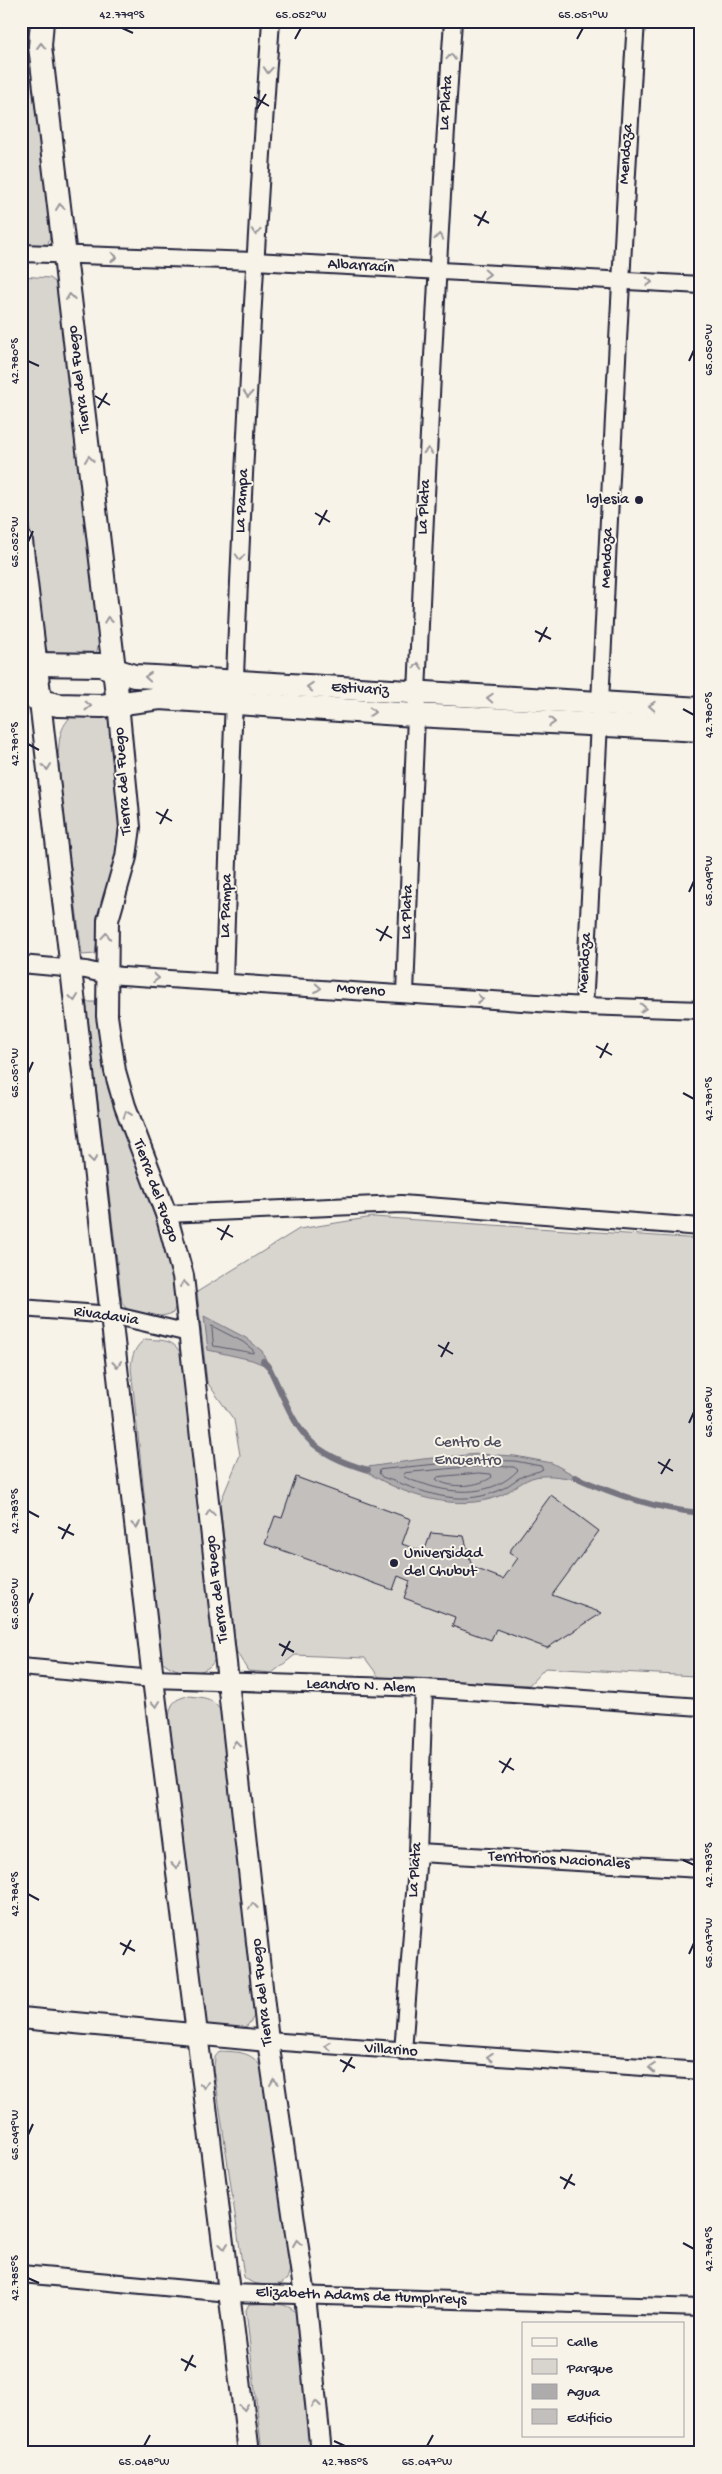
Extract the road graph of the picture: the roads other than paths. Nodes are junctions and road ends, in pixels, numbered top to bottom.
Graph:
1 (42, 21) edge
2 (271, 21) edge
3 (453, 21) edge
4 (636, 21) edge
5 (21, 253) edge
6 (66, 256) junction
7 (254, 261) junction
8 (436, 271) junction
9 (620, 281) junction
10 (701, 285) edge
11 (21, 541) edge
12 (28, 667) edge
13 (114, 668) junction
14 (233, 692) junction
15 (30, 697) edge
16 (118, 703) junction
17 (416, 704) junction
18 (701, 709) edge
19 (601, 714) junction
20 (701, 730) edge
21 (21, 964) edge
22 (70, 968) junction
23 (107, 975) junction
24 (224, 981) junction
25 (405, 994) junction
26 (584, 1006) junction
27 (701, 1010) edge
28 (166, 1214) junction
29 (701, 1227) edge
30 (21, 1308) edge
31 (112, 1315) junction
32 (189, 1333) junction
33 (21, 1667) edge
34 (153, 1679) junction
35 (229, 1683) junction
36 (424, 1688) junction
37 (701, 1706) edge
38 (418, 1853) junction
39 (701, 1868) edge
40 (21, 2018) edge
41 (198, 2036) junction
42 (268, 2041) junction
43 (402, 2052) junction
44 (701, 2071) edge
45 (21, 2274) edge
46 (230, 2293) junction
47 (305, 2296) junction
48 (701, 2308) edge
49 (249, 2453) edge
50 (321, 2453) edge

6 -> 1 main road, Tierra del Fuego
2 -> 7 street, La Pampa
8 -> 3 street, La Plata
4 - 9 street, Mendoza
5 - 6 street, Albarracín
6 -> 7 street, Albarracín
13 -> 6 main road, Tierra del Fuego
7 - 8 street, Albarracín
7 -> 14 street, La Pampa
8 -> 9 street, Albarracín
17 -> 8 street, La Plata
9 -> 10 street, Albarracín
9 - 19 street, Mendoza
11 - 12 main road
12 - 13 main road, Estivariz
12 - 15 main road
14 -> 13 main road, Estivariz
13 - 16 main road, Tierra del Fuego
14 - 16 main road, Estivariz
14 - 17 main road, Estivariz
14 - 24 street, La Pampa
15 -> 16 main road, Estivariz
15 -> 22 street
23 -> 16 street, Tierra del Fuego
17 - 19 main road, Estivariz
17 - 25 street, La Plata
18 -> 19 main road, Estivariz
19 - 20 main road, Estivariz
19 - 26 street, Mendoza
21 - 22 street, Moreno
22 - 23 street, Moreno
22 -> 31 street
23 -> 24 street, Moreno
28 -> 23 street, Tierra del Fuego
24 -> 25 street, Moreno
25 -> 26 street, Moreno
26 -> 27 street, Moreno
28 - 29 street
32 -> 28 street, Tierra del Fuego
30 - 31 street, Rivadavia
31 - 32 street, Rivadavia
31 -> 34 street
35 -> 32 street, Tierra del Fuego
33 - 34 street, Leandro N. Alem
34 - 35 street, Leandro N. Alem
34 -> 41 street
35 - 36 street, Leandro N. Alem
42 -> 35 street, Tierra del Fuego
36 - 37 street, Leandro N. Alem
36 - 38 street, La Plata
38 - 39 street, Territorios Nacionales
38 - 43 street, La Plata
40 - 41 street, Villarino
41 - 42 street, Villarino
41 -> 46 street
43 -> 42 street, Villarino
47 -> 42 street, Tierra del Fuego
44 -> 43 street, Villarino
45 - 46 street, Elizabeth Adams de Humphreys
46 - 47 street, Elizabeth Adams de Humphreys
46 -> 49 street
47 - 48 street, Elizabeth Adams de Humphreys
50 -> 47 street, Tierra del Fuego

